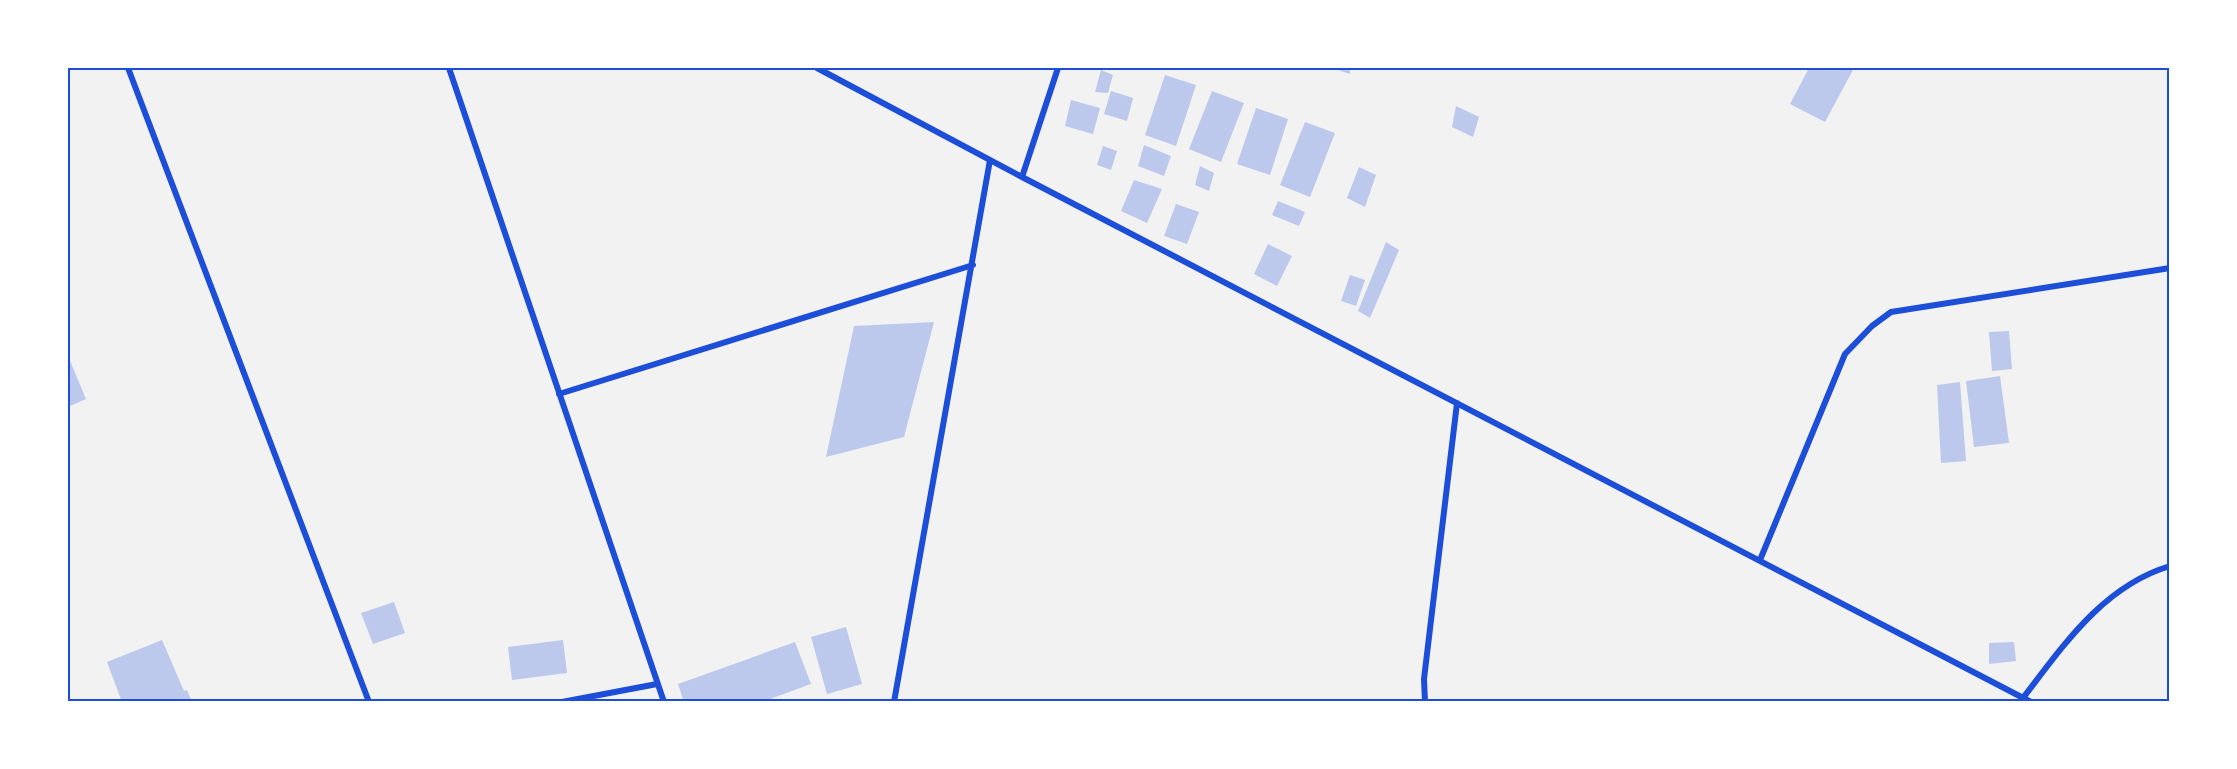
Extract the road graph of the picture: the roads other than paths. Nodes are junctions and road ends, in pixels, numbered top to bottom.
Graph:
1 (128, 68) edge
2 (449, 68) edge
3 (817, 68) edge
4 (1058, 68) edge
5 (990, 160) junction
6 (1022, 177) junction
7 (973, 265) junction
8 (2169, 268) edge
9 (559, 394) junction
10 (1457, 404) junction
11 (1760, 560) junction
12 (2169, 566) edge
13 (657, 684) junction
14 (2020, 698) edge
15 (1425, 701) edge
16 (369, 702) edge
17 (562, 702) edge
18 (664, 702) edge
19 (894, 702) edge
20 (2031, 702) edge

1 - 16 street
2 - 9 street
3 - 5 street
4 - 6 street
5 - 6 street
5 - 7 street
6 - 10 street
7 - 9 street
7 - 19 street
8 - 11 street
9 - 13 street
10 - 11 street
10 - 15 street
11 - 14 street
12 - 14 street
13 - 17 street
13 - 18 street
14 - 20 street

